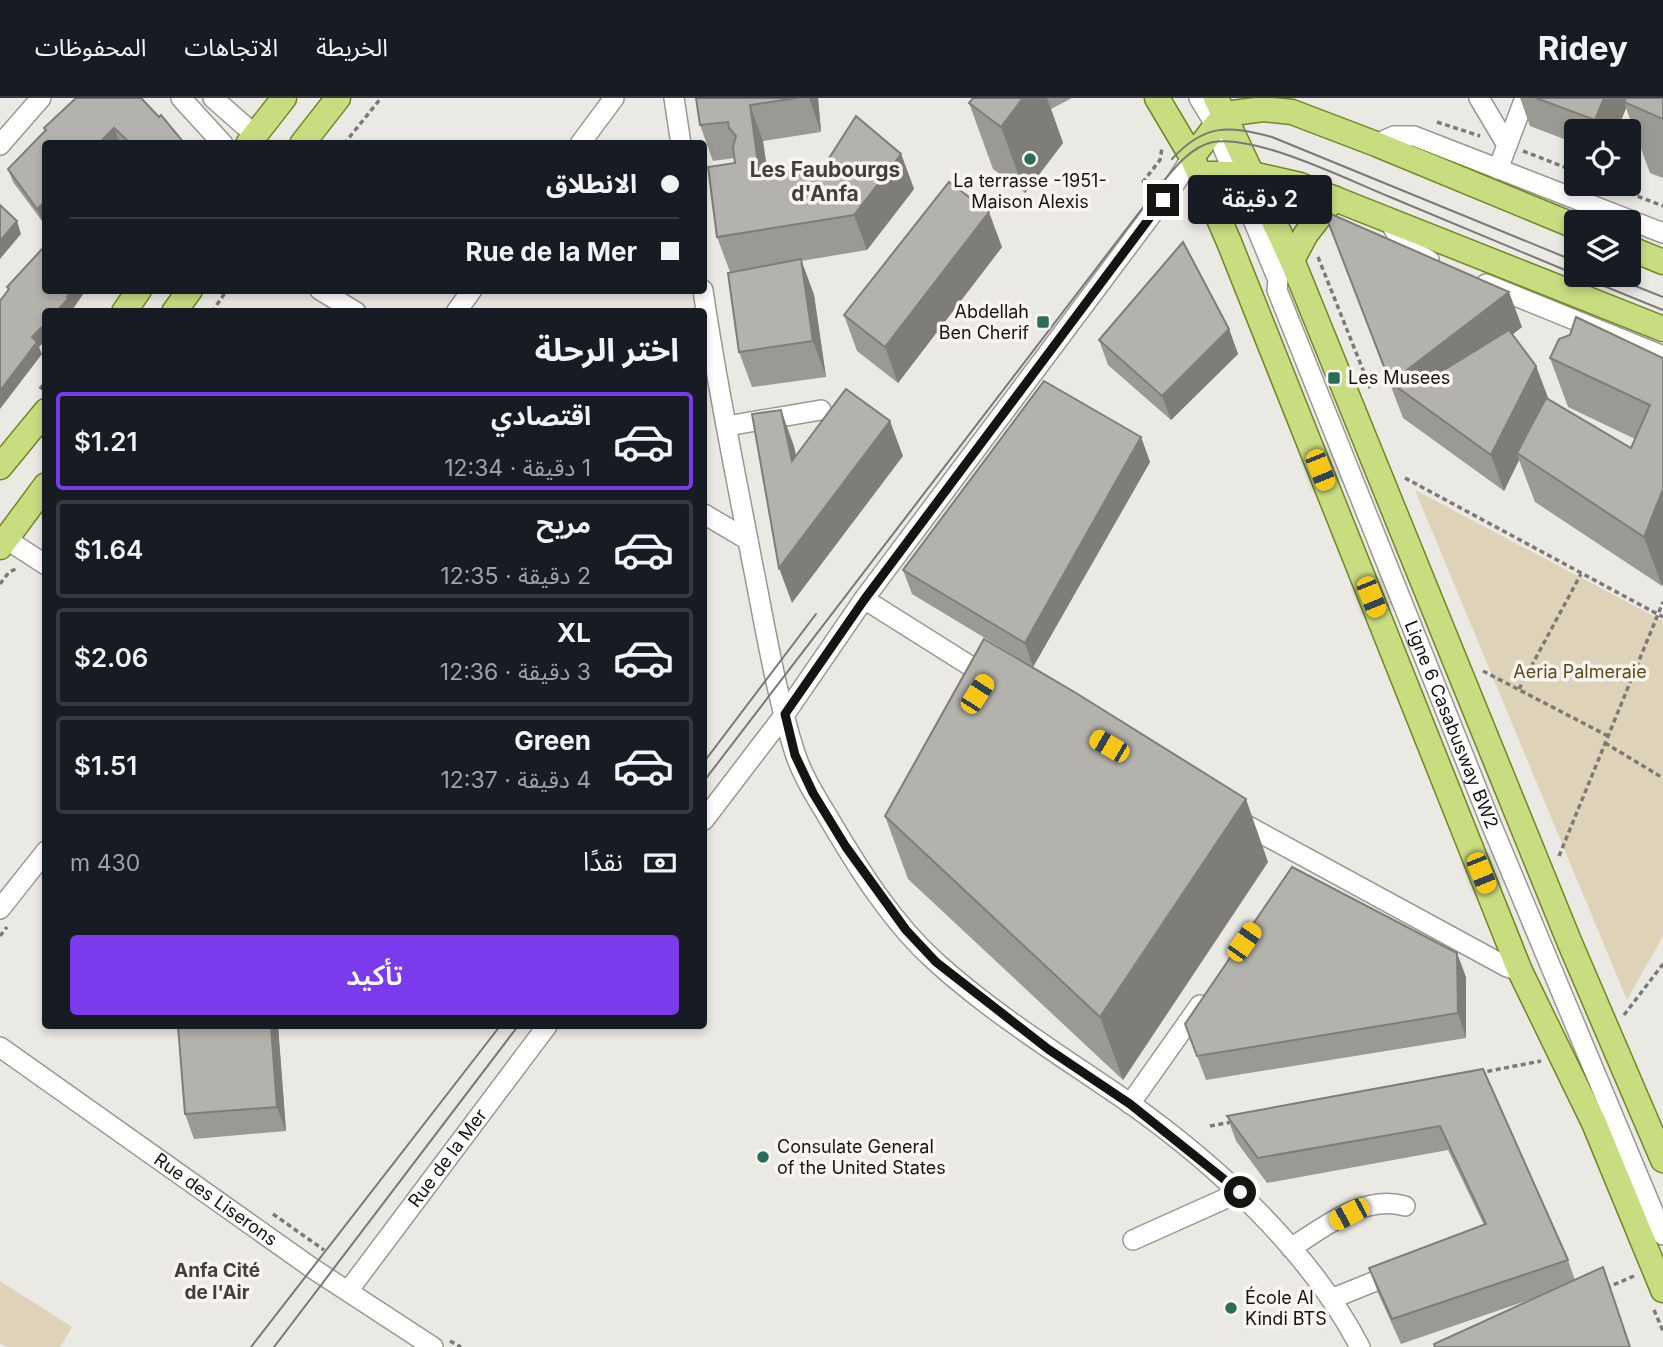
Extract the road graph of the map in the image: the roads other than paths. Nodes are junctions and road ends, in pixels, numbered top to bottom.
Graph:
1 (41, 98) edge
2 (181, 98) edge
3 (214, 98) edge
4 (284, 98) edge
5 (338, 98) edge
6 (614, 98) edge
7 (674, 98) edge
8 (1157, 98) edge
9 (1184, 98) edge
10 (1199, 98) edge
11 (1479, 98) edge
12 (1525, 98) edge
13 (1215, 119) edge
14 (252, 139) edge
15 (219, 140) edge
16 (305, 140) edge
17 (583, 140) edge
18 (680, 140) edge
19 (1376, 144) junction
20 (0, 145) edge
21 (1507, 145) junction
22 (1498, 169) junction
23 (1220, 171) junction
24 (1334, 198) junction
25 (1389, 220) junction
26 (1564, 222) edge
27 (1663, 233) edge
28 (1641, 253) edge
29 (1292, 260) junction
30 (1663, 262) edge
31 (1441, 265) edge
32 (1466, 275) edge
33 (327, 294) edge
34 (349, 308) edge
35 (707, 313) edge
36 (1663, 329) edge
37 (1663, 356) edge
38 (821, 410) dead end
39 (42, 416) edge
40 (727, 426) junction
41 (0, 467) edge
42 (42, 490) edge
43 (707, 516) edge
44 (748, 540) junction
45 (3, 543) edge
46 (42, 563) edge
47 (864, 600) junction
48 (988, 677) junction
49 (1012, 691) edge
50 (974, 697) edge
51 (785, 714) junction
52 (1217, 808) edge
53 (707, 816) edge
54 (42, 856) edge
55 (0, 909) edge
56 (1520, 971) junction
57 (1210, 990) edge
58 (546, 1029) edge
59 (0, 1047) edge
60 (1130, 1104) junction
61 (1663, 1160) edge
62 (1240, 1192) junction
63 (1405, 1206) dead end
64 (1663, 1234) edge
65 (1133, 1240) dead end
66 (1291, 1248) junction
67 (1410, 1267) edge
68 (1663, 1290) edge
69 (348, 1292) junction
70 (1331, 1299) junction
71 (433, 1347) edge
72 (1360, 1347) edge

1 - 20 street
2 - 15 street
3 - 14 street
4 - 14 main road
5 - 16 main road
6 - 17 street
7 - 18 street
8 - 23 main road
9 - 13 street
10 - 13 street
11 - 21 street
12 - 21 street
13 - 19 main road
13 - 23 main road
13 - 23 main road
19 - 22 street
19 - 26 main road
21 - 22 street
22 - 27 street
23 - 24 main road
23 - 29 main road
23 - 47 street
23 - 56 main road
23 - 64 street, Ligne 6 Casabusway BW2
24 - 25 main road
24 - 29 main road
25 - 31 street
25 - 36 main road
28 - 30 main road
29 - 61 main road
32 - 37 street
33 - 34 street
35 - 40 street
38 - 40 street
39 - 41 main road
40 - 44 street
42 - 45 main road
43 - 44 street
44 - 51 street
45 - 46 street
47 - 48 street
47 - 51 street
48 - 49 street
48 - 50 street
51 - 53 street
51 - 60 street
52 - 56 street
54 - 55 street
56 - 68 main road
57 - 60 street
58 - 69 street, Rue de la Mer
59 - 69 street, Rue des Liserons
60 - 62 street
62 - 65 street
62 - 66 street
63 - 66 street
66 - 70 street
67 - 70 street
69 - 71 street, Rue des Liserons
70 - 72 street

